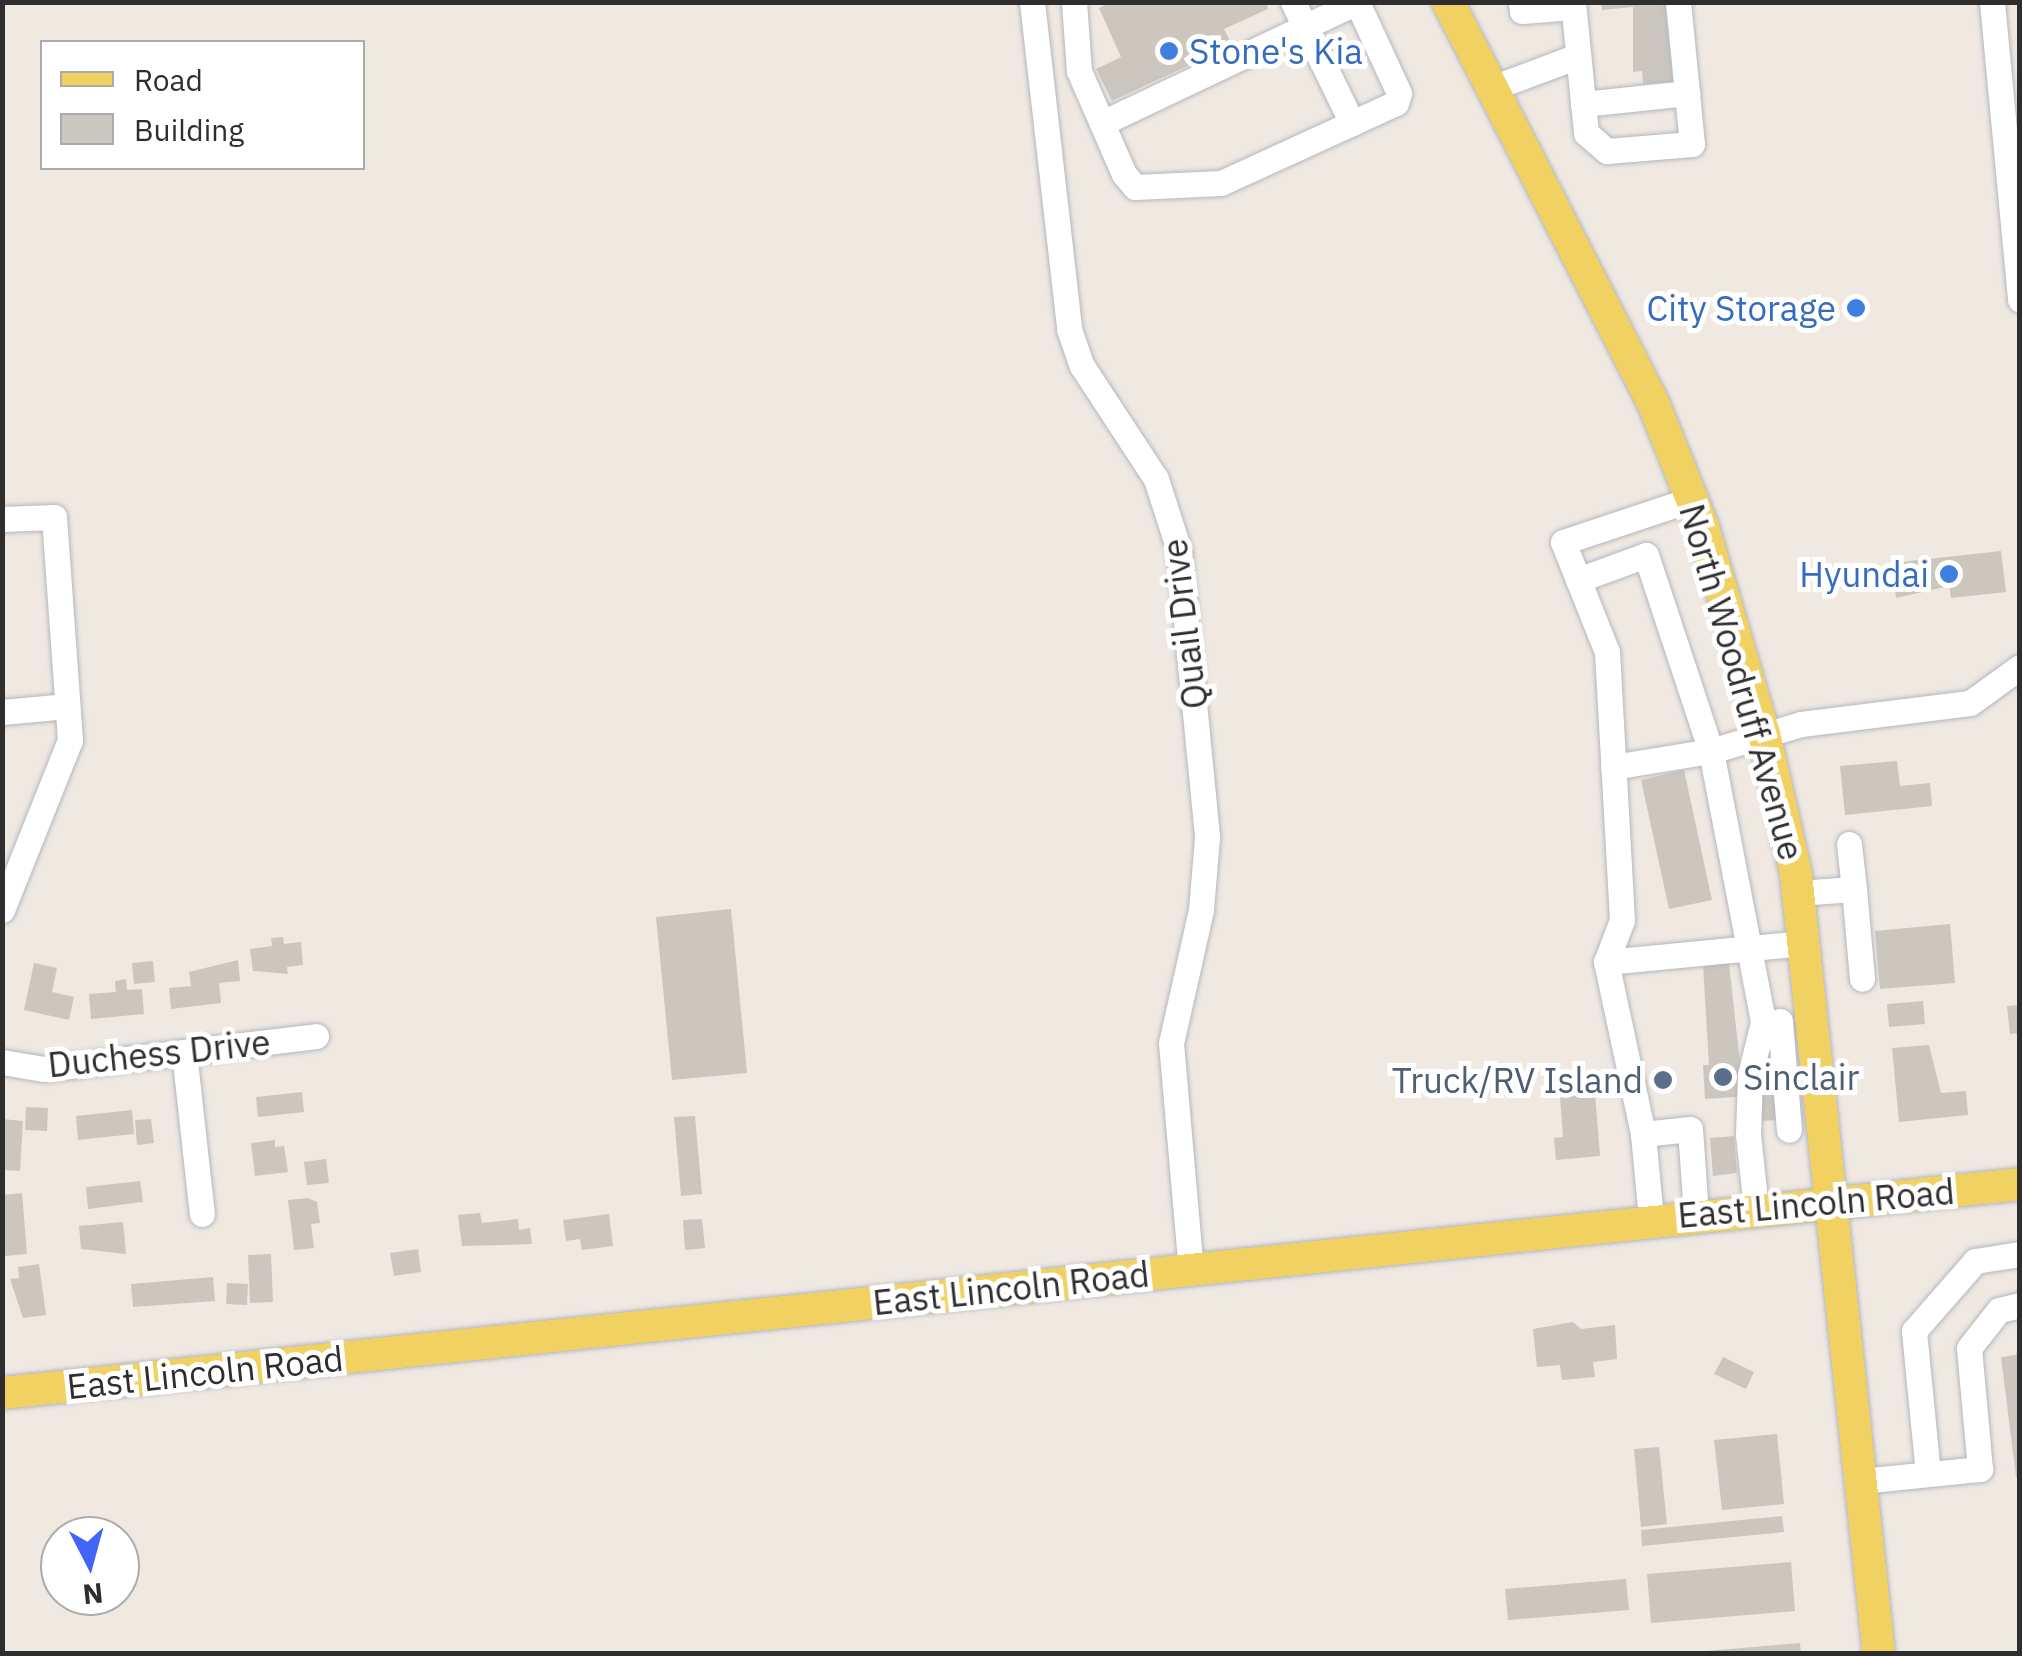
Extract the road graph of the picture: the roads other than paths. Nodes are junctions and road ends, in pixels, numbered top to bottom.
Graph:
1 (1032, 2) edge
2 (1074, 2) edge
3 (1293, 2) edge
4 (1448, 2) edge
5 (1521, 2) edge
6 (1678, 2) edge
7 (1992, 2) edge
8 (1573, 5) edge
9 (1305, 27) junction
10 (1578, 56) junction
11 (1494, 87) junction
12 (1687, 93) junction
13 (1584, 104) junction
14 (2011, 114) edge
15 (1102, 123) junction
16 (1352, 123) junction
17 (2020, 300) edge
18 (1692, 499) junction
19 (2, 518) edge
20 (1578, 580) junction
21 (2020, 667) edge
22 (68, 706) junction
23 (2, 712) edge
24 (1764, 734) junction
25 (1711, 751) junction
26 (1613, 768) junction
27 (1849, 844) dead end
28 (1854, 889) junction
29 (1798, 894) junction
30 (2, 910) edge
31 (1804, 943) junction
32 (1753, 947) junction
33 (1606, 962) junction
34 (1862, 979) dead end
35 (1785, 1020) junction
36 (316, 1036) dead end
37 (184, 1052) junction
38 (2, 1062) edge
39 (1825, 1126) junction
40 (1789, 1130) junction
41 (1643, 1134) junction
42 (1748, 1134) junction
43 (2020, 1184) edge
44 (1834, 1201) junction
45 (1756, 1208) junction
46 (202, 1214) dead end
47 (1696, 1214) junction
48 (1651, 1219) junction
49 (2020, 1254) edge
50 (1191, 1270) junction
51 (2020, 1306) edge
52 (2, 1393) edge
53 (1928, 1474) junction
54 (1861, 1481) junction
55 (1879, 1654) edge

1 - 50 street, Quail Drive
2 - 15 street
3 - 9 street
4 - 11 main road, North Woodruff Avenue
5 - 8 street
6 - 12 street
7 - 14 street
8 - 10 street
9 - 15 street
9 - 16 street
9 - 16 street
10 - 11 street
10 - 13 street
11 - 18 main road, North Woodruff Avenue
12 - 13 street
12 - 13 street
14 - 17 street
15 - 16 street
18 - 20 street
18 - 24 main road, North Woodruff Avenue
19 - 22 street
20 - 25 street
20 - 26 street
21 - 24 street
22 - 23 street
22 - 30 street
24 - 25 street
24 - 29 main road, North Woodruff Avenue
25 - 26 street
25 - 32 street
26 - 33 street
27 - 28 street
28 - 29 street
28 - 34 street
29 - 31 main road, North Woodruff Avenue
31 - 32 street
31 - 35 main road, North Woodruff Avenue
32 - 33 street
32 - 35 street
33 - 41 street
35 - 39 main road, North Woodruff Avenue
35 - 40 street
35 - 42 street
36 - 37 street, Duchess Drive
37 - 38 street, Duchess Drive
37 - 46 street
39 - 40 street
39 - 44 main road, North Woodruff Avenue
40 - 42 street
41 - 47 street
41 - 48 street
42 - 45 street
43 - 44 main road, East Lincoln Road
44 - 45 main road, East Lincoln Road
44 - 54 main road, North Woodruff Avenue
45 - 47 main road, East Lincoln Road
47 - 48 main road, East Lincoln Road
48 - 50 main road, East Lincoln Road
49 - 53 street
50 - 52 main road, East Lincoln Road
51 - 53 street
53 - 54 street
54 - 55 main road, North Woodruff Avenue

